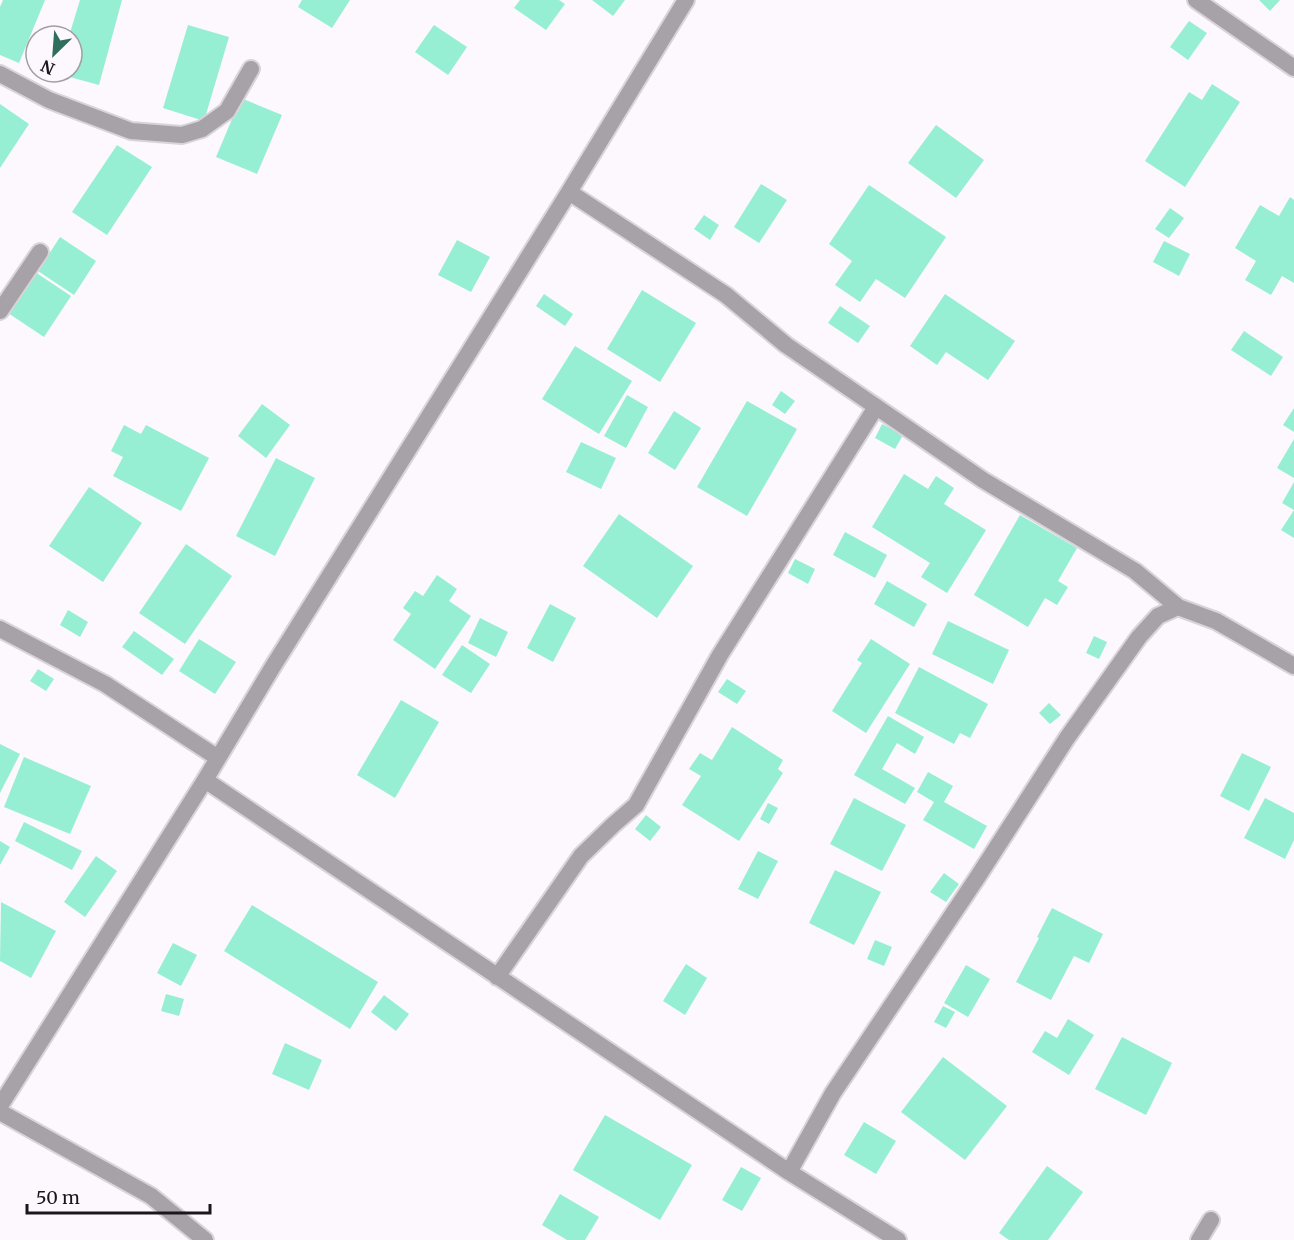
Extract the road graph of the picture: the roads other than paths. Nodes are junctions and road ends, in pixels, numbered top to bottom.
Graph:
1 (686, 0) edge
2 (1196, 0) edge
3 (1294, 68) edge
4 (250, 69) dead end
5 (0, 74) edge
6 (569, 192) junction
7 (39, 252) dead end
8 (0, 311) edge
9 (876, 407) junction
10 (1178, 607) junction
11 (0, 629) edge
12 (1294, 666) edge
13 (218, 758) junction
14 (205, 780) junction
15 (497, 977) junction
16 (0, 1106) edge
17 (0, 1112) edge
18 (789, 1172) junction
19 (1211, 1220) dead end
20 (205, 1240) edge
21 (898, 1240) edge
22 (1199, 1240) edge

1 - 6 street
2 - 3 street
4 - 5 street
6 - 9 street
6 - 13 street
7 - 8 street
9 - 10 street
9 - 15 street
10 - 12 street
10 - 18 street
11 - 13 street
13 - 14 street
14 - 15 street
14 - 16 street
15 - 18 street
17 - 20 street
18 - 21 street
19 - 22 street

